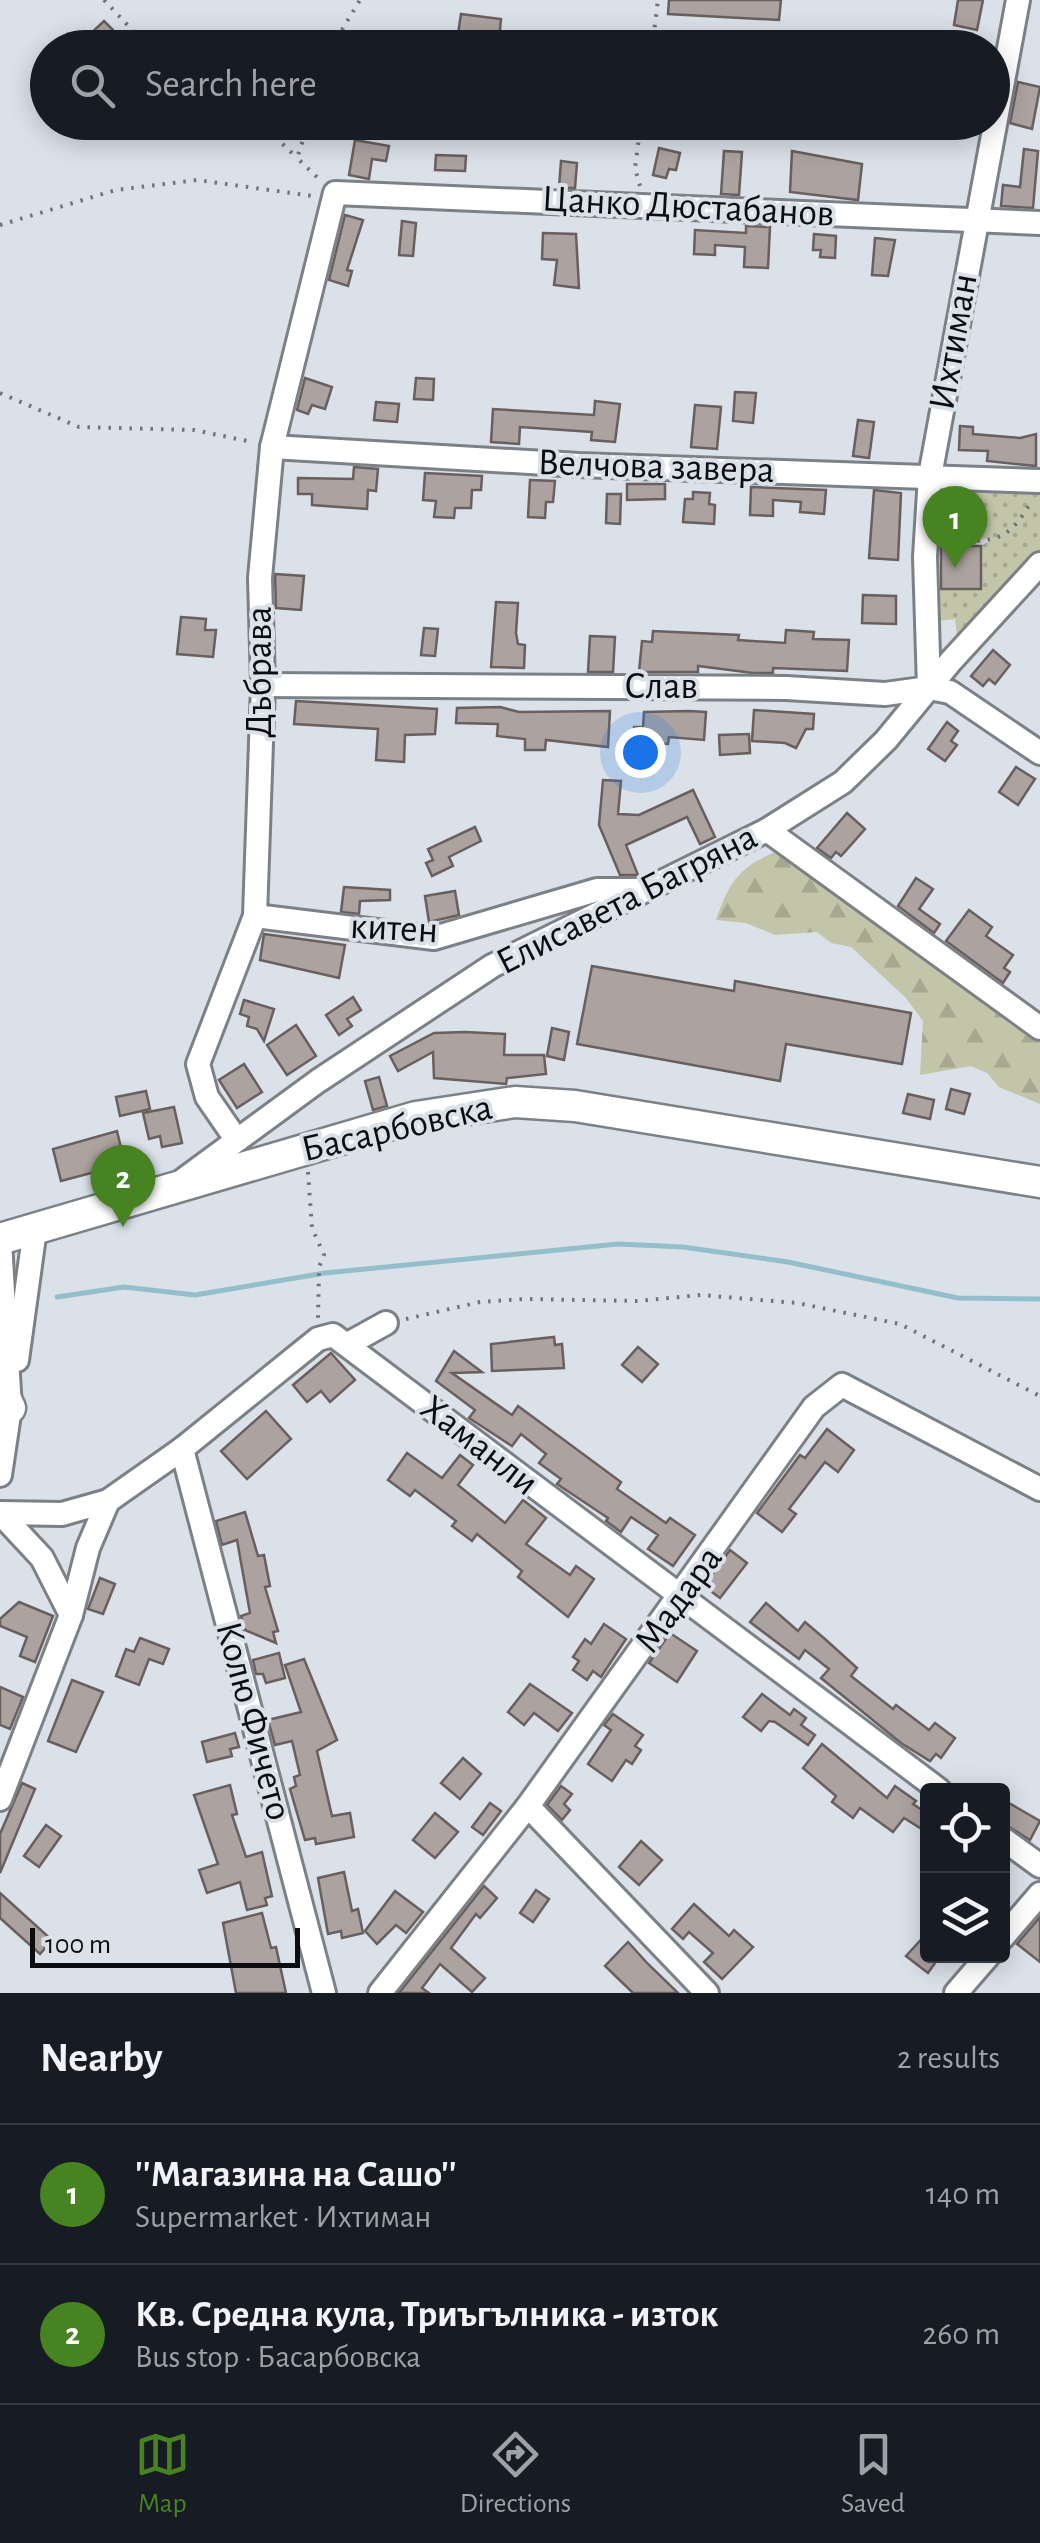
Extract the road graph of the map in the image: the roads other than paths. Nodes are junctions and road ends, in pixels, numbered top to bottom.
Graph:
1 (1018, 0) edge
2 (1010, 42) edge
3 (992, 140) edge
4 (335, 196) joint
5 (976, 223) junction
6 (1040, 223) edge
7 (272, 447) junction
8 (940, 477) junction
9 (1040, 481) edge
10 (1040, 564) edge
11 (263, 684) junction
12 (929, 688) junction
13 (1040, 753) edge
14 (767, 830) junction
15 (646, 891) junction
16 (256, 916) junction
17 (1040, 1028) edge
18 (236, 1139) junction
19 (1040, 1182) edge
20 (172, 1189) junction
21 (35, 1229) junction
22 (0, 1241) edge
23 (386, 1323) road end
24 (348, 1344) junction
25 (5, 1397) edge
26 (182, 1449) junction
27 (0, 1475) edge
28 (1040, 1489) edge
29 (108, 1501) junction
30 (1, 1514) edge
31 (682, 1598) junction
32 (72, 1614) junction
33 (930, 1783) edge
34 (0, 1799) edge
35 (528, 1806) junction
36 (1010, 1844) edge
37 (1040, 1866) edge
38 (1040, 1894) edge
39 (1010, 1929) edge
40 (982, 1963) edge
41 (324, 1993) edge
42 (380, 1993) edge
43 (707, 1993) edge
44 (956, 1993) edge

1 - 2 street, Ихтиман
3 - 5 street, Ихтиман
4 - 5 street, Цанко Дюстабанов
4 - 7 street, Дъбрава
5 - 6 street, Цанко Дюстабанов
5 - 8 street, Ихтиман
7 - 8 street, Велчова завера
7 - 11 street, Дъбрава
8 - 9 street, Велчова завера
8 - 12 street, Ихтиман
10 - 12 street, Елисавета Багряна
11 - 12 street, Слав
11 - 16 street, Дъбрава
12 - 13 street
12 - 14 street, Елисавета Багряна
14 - 15 street, Елисавета Багряна
14 - 17 street
15 - 16 street, китен
15 - 18 street, Елисавета Багряна
16 - 18 street, Дъбрава
18 - 20 street, Елисавета Багряна
19 - 20 street, Басарбовска
20 - 21 street, Басарбовска
21 - 22 street, Басарбовска
21 - 25 street
22 - 25 street
23 - 24 street
24 - 26 street, Хаманли
24 - 31 street, Хаманли
25 - 27 street
26 - 29 street
26 - 41 street, Колю Фичето
28 - 31 street, Мадара
29 - 30 street
29 - 32 street
30 - 32 street
31 - 33 street, Хаманли
31 - 35 street, Мадара
32 - 34 street
35 - 42 street, Мадара
35 - 43 street
36 - 37 street
38 - 39 street
40 - 44 street

